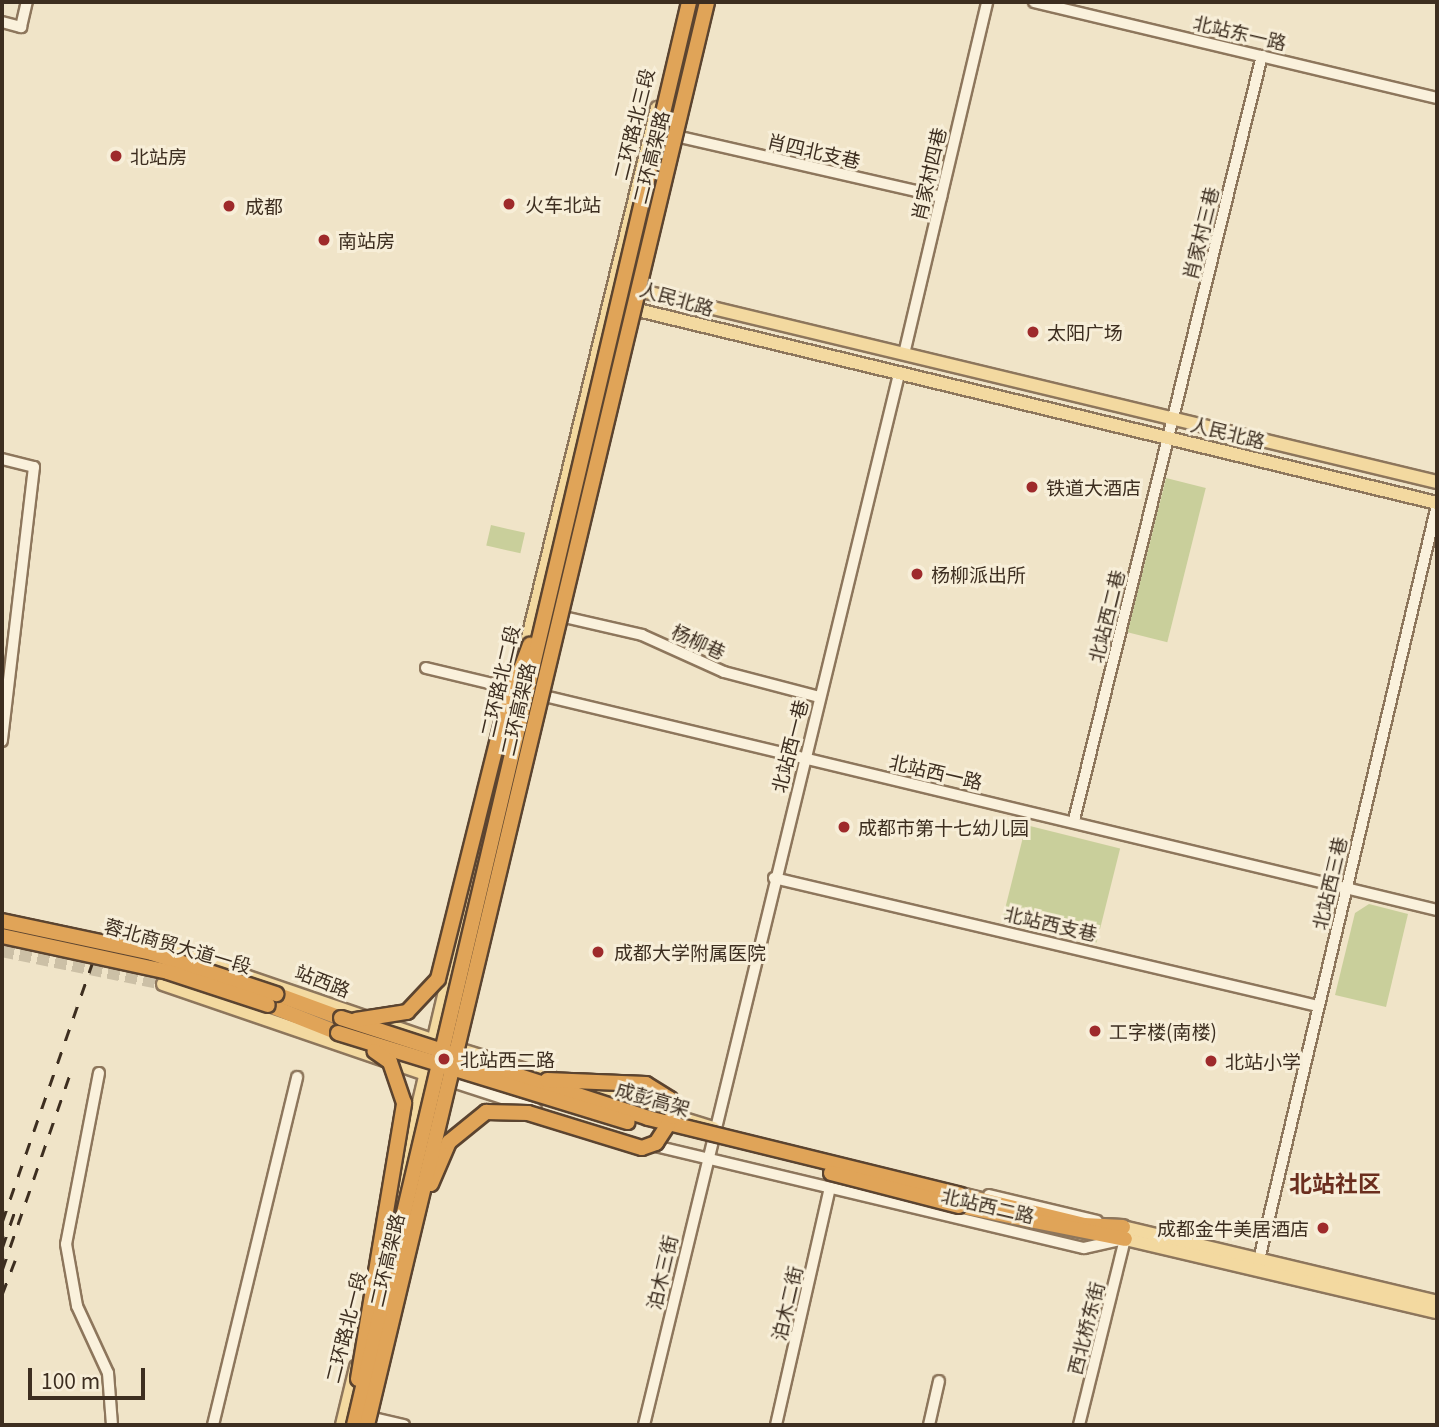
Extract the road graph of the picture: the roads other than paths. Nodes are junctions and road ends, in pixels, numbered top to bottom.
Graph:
1 (27, 2) edge
2 (683, 2) edge
3 (689, 2) edge
4 (707, 2) edge
5 (713, 2) edge
6 (986, 2) edge
7 (1034, 2) edge
8 (2, 22) edge
9 (1262, 56) junction
10 (1437, 98) edge
11 (680, 137) junction
12 (941, 197) junction
13 (642, 291) junction
14 (611, 296) junction
15 (638, 310) junction
16 (904, 354) junction
17 (899, 374) junction
18 (1172, 419) junction
19 (1168, 437) junction
20 (2, 459) edge
21 (1437, 482) edge
22 (1437, 504) edge
23 (550, 591) junction
24 (564, 617) junction
25 (426, 668) dead end
26 (516, 690) junction
27 (545, 697) junction
28 (819, 697) junction
29 (2, 741) edge
30 (804, 758) junction
31 (1073, 820) junction
32 (774, 878) junction
33 (1346, 888) junction
34 (1437, 909) edge
35 (2, 922) edge
36 (2, 936) edge
37 (170, 950) dead end
38 (163, 984) tunnel mouth
39 (1318, 1006) junction
40 (340, 1026) junction
41 (435, 1041) junction
42 (461, 1050) junction
43 (99, 1073) dead end
44 (427, 1076) junction
45 (297, 1077) dead end
46 (518, 1077) junction
47 (453, 1083) junction
48 (713, 1128) junction
49 (706, 1158) junction
50 (831, 1188) junction
51 (960, 1200) junction
52 (1124, 1233) junction
53 (410, 1241) junction
54 (1258, 1264) junction
55 (1437, 1302) edge
56 (1437, 1312) edge
57 (939, 1381) dead end
58 (345, 1411) junction
59 (373, 1423) edge
60 (112, 1425) edge
61 (213, 1425) edge
62 (342, 1425) edge
63 (354, 1425) edge
64 (404, 1425) edge
65 (645, 1425) edge
66 (776, 1425) edge
67 (929, 1425) edge
68 (1079, 1425) edge

1 - 8 street
2 - 14 main road, 二环路北三段
3 - 23 highway, 二环高架路, bridge
4 - 53 highway, 二环高架路, bridge
5 - 11 main road
6 - 12 street, 肖家村四巷
7 - 9 street, 北站东一路
9 - 10 street, 北站东一路
9 - 18 street, 肖家村三巷
11 - 12 street, 肖四北支巷
11 - 13 main road
12 - 16 street, 肖家村四巷
13 - 14 main road, 人民北路
13 - 15 main road
13 - 16 main road, 人民北路
14 - 15 main road, 人民北路
14 - 26 main road, 二环路北二段
15 - 17 main road, 人民北路
15 - 24 main road
16 - 18 main road, 人民北路
17 - 19 main road, 人民北路
17 - 28 street, 北站西一巷
18 - 19 street, 北站西二巷
18 - 21 main road, 人民北路
19 - 22 main road, 人民北路
19 - 31 street, 北站西二巷
20 - 29 street
22 - 33 street, 北站西三巷
23 - 40 highway, bridge
23 - 63 highway, 二环高架路, bridge
24 - 27 main road
24 - 28 street, 杨柳巷
25 - 26 street, 北站西一路
26 - 27 street, 北站西一路
26 - 41 main road, 二环路北二段
27 - 30 street, 北站西一路
27 - 42 main road
28 - 30 street, 北站西一巷
30 - 31 street, 北站西一路
30 - 32 street, 北站西一巷
31 - 33 street, 北站西一路
32 - 39 street, 北站西支巷
32 - 48 street, 北站西一巷
33 - 34 street, 北站西一路
33 - 39 street, 北站西三巷
35 - 40 highway, 蓉北商贸大道一段, bridge
36 - 40 highway, 蓉北商贸大道一段, bridge
37 - 41 main road, 站西路
38 - 44 main road
39 - 54 street, 北站西三巷
40 - 46 highway, 成彭高架, bridge
40 - 51 highway, 成彭高架, bridge
40 - 63 highway, bridge
41 - 42 main road, 站西路
41 - 44 main road, 二环路北二段
42 - 47 main road
42 - 48 main road, 北站西二路
43 - 60 street
44 - 47 main road
44 - 58 main road, 二环路北一段
45 - 61 street
46 - 51 highway, 成彭高架, bridge
46 - 53 highway, bridge
47 - 49 street, 北站西二路
47 - 59 main road
48 - 49 street, 泊木三街
48 - 52 street, 北站西二路
49 - 50 street, 北站西二路
49 - 65 street, 泊木三街
50 - 52 street, 北站西二路
50 - 66 street, 泊木二街
51 - 52 highway
52 - 54 main road, 北站西二路
52 - 68 street, 西北桥东街
53 - 59 highway, 二环高架路, bridge
54 - 55 main road, 北站西二路
54 - 56 main road, 北站西二路
57 - 67 street
58 - 59 street
58 - 62 main road, 二环路北一段
59 - 64 street

